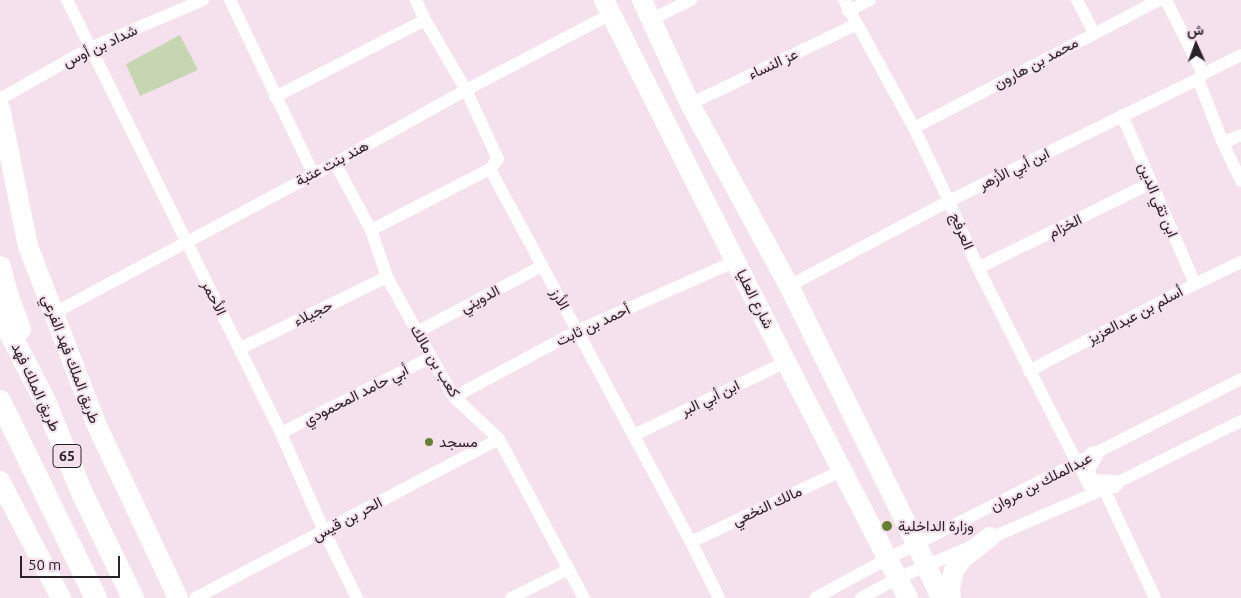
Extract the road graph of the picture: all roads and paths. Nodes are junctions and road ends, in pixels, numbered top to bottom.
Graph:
1 (67, 0) edge
2 (203, 0) edge
3 (230, 0) edge
4 (416, 0) edge
5 (642, 0) edge
6 (691, 0) edge
7 (870, 0) edge
8 (1077, 0) edge
9 (1159, 0) edge
10 (1166, 0) edge
11 (846, 5) edge
12 (608, 7) edge
13 (425, 20) junction
14 (650, 20) junction
15 (857, 24) junction
16 (1094, 33) junction
17 (90, 48) junction
18 (1241, 55) edge
19 (1200, 76) junction
20 (466, 90) junction
21 (275, 97) junction
22 (0, 99) edge
23 (690, 104) junction
24 (0, 108) edge
25 (1122, 115) junction
26 (914, 128) junction
27 (1241, 135) edge
28 (1223, 143) junction
29 (335, 163) junction
30 (490, 169) junction
31 (313, 173) junction
32 (1241, 181) edge
33 (1151, 183) junction
34 (949, 201) junction
35 (371, 230) junction
36 (186, 241) junction
37 (736, 261) junction
38 (1241, 262) edge
39 (542, 266) junction
40 (0, 267) edge
41 (978, 268) junction
42 (387, 277) junction
43 (1195, 284) junction
44 (789, 286) junction
45 (54, 313) junction
46 (0, 314) edge
47 (577, 331) junction
48 (417, 332) junction
49 (239, 349) junction
50 (431, 357) junction
51 (786, 362) junction
52 (1029, 371) junction
53 (1241, 379) edge
54 (454, 397) junction
55 (45, 401) junction
56 (1, 403) edge
57 (1241, 421) edge
58 (281, 433) junction
59 (634, 435) junction
60 (499, 439) junction
61 (1094, 455) junction
62 (1077, 463) junction
63 (843, 470) junction
64 (0, 482) edge
65 (1109, 486) junction
66 (324, 531) junction
67 (990, 537) junction
68 (691, 542) junction
69 (917, 545) junction
70 (889, 558) junction
71 (925, 565) junction
72 (569, 569) junction
73 (898, 578) junction
74 (61, 598) edge
75 (96, 598) edge
76 (132, 598) edge
77 (178, 598) edge
78 (195, 598) edge
79 (357, 598) edge
80 (511, 598) edge
81 (584, 598) edge
82 (719, 598) edge
83 (815, 598) edge
84 (861, 598) edge
85 (908, 598) edge
86 (941, 598) edge
87 (951, 598) edge
88 (1155, 598) edge

1 - 17 street, الأحمر
2 - 17 street, شداد بن أوس
3 - 21 street
4 - 13 street
5 - 14 main road
6 - 14 street
7 - 11 street
8 - 16 street
9 - 16 street, محمد بن هارون
10 - 19 street
11 - 15 street, العرفج
12 - 20 street, هند بنت عتبة
12 - 37 main road, شارع العليا
13 - 20 street
13 - 21 street
14 - 23 main road
15 - 23 street, عز النساء
15 - 26 street, العرفج
16 - 26 street, محمد بن هارون
17 - 22 street, شداد بن أوس
17 - 36 street, الأحمر
18 - 19 street, ابن أبي الأزهر
19 - 25 street, ابن أبي الأزهر
19 - 28 street
20 - 29 street, هند بنت عتبة
20 - 30 street
21 - 31 street
23 - 44 main road
24 - 45 main road, طريق الملك فهد الفرعي
25 - 33 street, ابن تقي الدين
25 - 34 street, ابن أبي الأزهر
26 - 34 street, العرفج
27 - 28 street
28 - 32 street
29 - 31 street, هند بنت عتبة
29 - 35 street, كعب بن مالك
30 - 35 street
30 - 39 street, الأرز
31 - 36 street, هند بنت عتبة
33 - 41 street, الخزام
33 - 43 street, ابن تقي الدين
34 - 41 street, العرفج
34 - 44 street, ابن أبي الأزهر
35 - 42 street, كعب بن مالك
36 - 45 street, هند بنت عتبة
36 - 49 street, الأحمر
37 - 47 street, أحمد بن ثابت
37 - 51 main road, شارع العليا
38 - 43 street, أسلم بن عبدالعزيز
39 - 47 street, الأرز
39 - 48 street, الدويني
40 - 55 highway
41 - 52 street, العرفج
42 - 48 street, كعب بن مالك
42 - 49 street, حجيلاء
43 - 52 street, أسلم بن عبدالعزيز
44 - 69 main road
45 - 77 main road, طريق الملك فهد الفرعي
46 - 55 highway, طريق الملك فهد / 65
47 - 54 street, أحمد بن ثابت
47 - 59 street, الأرز
48 - 50 street, كعب بن مالك
49 - 58 street, الأحمر
50 - 54 street, كعب بن مالك
50 - 58 street, أبي حامد المحمودي
51 - 59 street, ابن أبي البر
51 - 63 main road, شارع العليا
52 - 62 street, العرفج
53 - 61 street, عبدالملك بن مروان
54 - 60 street, كعب بن مالك
55 - 76 highway, طريق الملك فهد / 65
56 - 75 highway, 65
57 - 65 street, عبدالملك بن مروان
58 - 66 street, الأحمر
59 - 68 street, الأرز
60 - 66 street, الحر بن قيس
60 - 72 street, كعب بن مالك
61 - 62 street, عبدالملك بن مروان
61 - 65 street
62 - 69 street, عبدالملك بن مروان
63 - 68 street, مالك النخعي
63 - 70 main road, شارع العليا
64 - 74 main road
65 - 67 street, عبدالملك بن مروان
65 - 88 street
66 - 78 street, الحر بن قيس
66 - 79 street, الأحمر
67 - 71 street, عبدالملك بن مروان
67 - 87 main road
68 - 82 street, الأرز
69 - 70 street, عبدالملك بن مروان
69 - 71 main road
70 - 73 main road, شارع العليا
70 - 83 street, عبدالملك بن مروان
71 - 73 street, عبدالملك بن مروان
71 - 86 main road
72 - 80 street
72 - 81 street, كعب بن مالك
73 - 84 street, عبدالملك بن مروان
73 - 85 main road, شارع العليا

